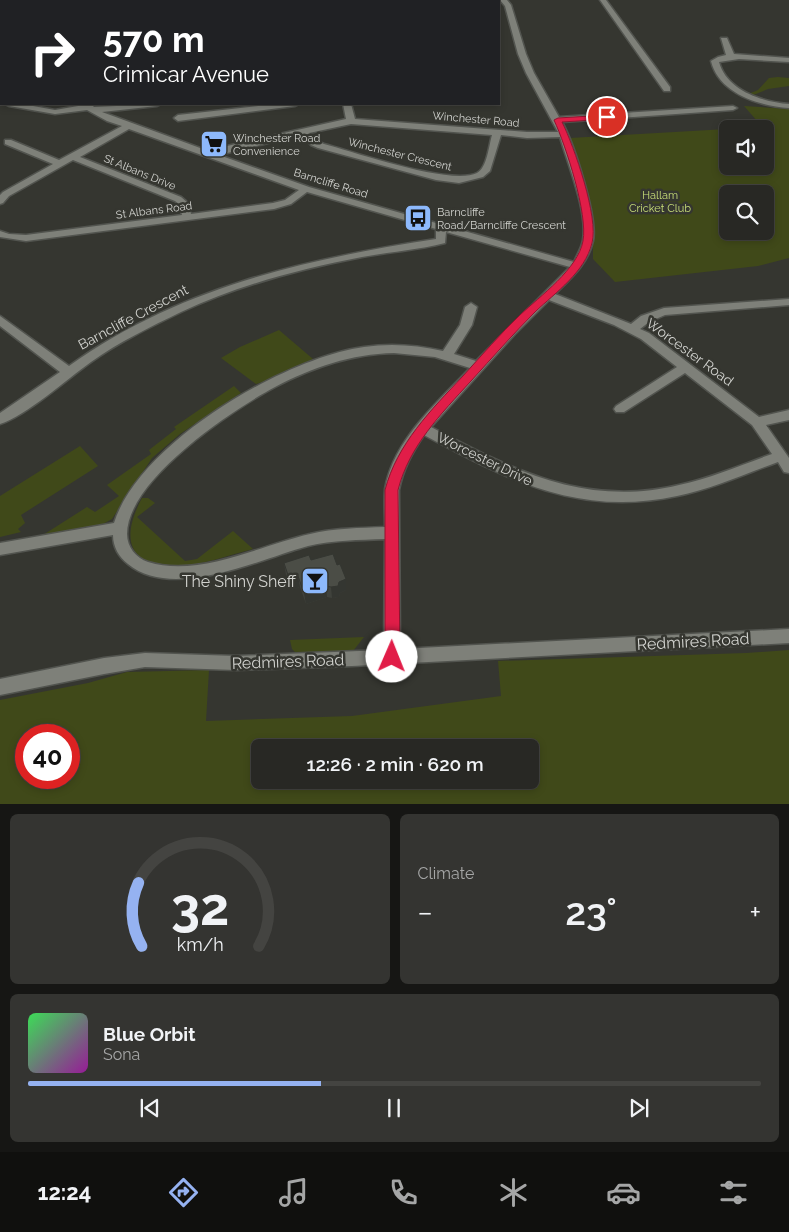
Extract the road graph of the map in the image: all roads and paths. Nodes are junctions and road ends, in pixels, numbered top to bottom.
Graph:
1 (503, 0) edge
2 (603, 0) edge
3 (724, 40) dead end
4 (731, 57) junction
5 (789, 60) edge
6 (667, 89) dead end
7 (15, 105) edge
8 (134, 105) edge
9 (286, 105) edge
10 (347, 105) edge
11 (789, 106) edge
12 (89, 107) edge
13 (733, 108) dead end
14 (178, 118) dead end
15 (351, 120) junction
16 (558, 120) junction
17 (128, 126) junction
18 (302, 131) junction
19 (497, 132) junction
20 (564, 134) junction
21 (8, 142) dead end
22 (211, 155) junction
23 (73, 157) junction
24 (60, 164) junction
25 (306, 189) junction
26 (0, 201) edge
27 (188, 218) junction
28 (441, 227) junction
29 (0, 234) edge
30 (472, 236) junction
31 (441, 240) junction
32 (577, 266) junction
33 (547, 295) junction
34 (789, 302) edge
35 (471, 307) dead end
36 (0, 320) edge
37 (632, 329) junction
38 (447, 355) junction
39 (477, 366) junction
40 (686, 367) junction
41 (67, 371) junction
42 (620, 409) dead end
43 (789, 415) edge
44 (0, 419) edge
45 (757, 422) junction
46 (422, 428) junction
47 (781, 456) junction
48 (789, 468) edge
49 (120, 528) junction
50 (391, 533) junction
51 (0, 550) edge
52 (789, 636) edge
53 (392, 657) junction
54 (0, 687) edge

1 - 16 street
2 - 6 street
3 - 4 street
4 - 5 street
4 - 11 street
7 - 12 street
8 - 12 street
9 - 14 street
10 - 15 street
12 - 17 street, Barncliffe Road
13 - 16 street
15 - 18 street, Winchester Road
15 - 19 street, Winchester Road
16 - 20 street
17 - 22 street, Barncliffe Road
17 - 23 street
18 - 19 street, Winchester Crescent
18 - 22 street, Winchester Road
19 - 20 street, Winchester Road
20 - 32 street
21 - 24 street
22 - 25 street, Barncliffe Road
23 - 24 street
23 - 27 street, St Albans Drive
24 - 26 street
25 - 27 street, St Albans Road
25 - 28 street, Barncliffe Road
27 - 29 street, St Albans Road
28 - 30 street, Barncliffe Road
28 - 31 street
30 - 31 street, Barncliffe Crescent
30 - 32 street, Barncliffe Road
31 - 41 street, Barncliffe Crescent
32 - 33 street
33 - 37 street, Worcester Road
33 - 39 street
34 - 37 street
35 - 38 street
36 - 41 street
37 - 40 street, Worcester Road
38 - 39 street
38 - 49 street
39 - 46 street
40 - 42 street
40 - 45 street, Worcester Road
41 - 44 street, Barncliffe Crescent
43 - 45 street
45 - 47 street, Worcester Road
46 - 47 street, Worcester Drive
46 - 50 street
47 - 48 street, Worcester Road
49 - 50 street
49 - 51 street
50 - 53 street
52 - 53 street, Redmires Road
53 - 54 street, Redmires Road

